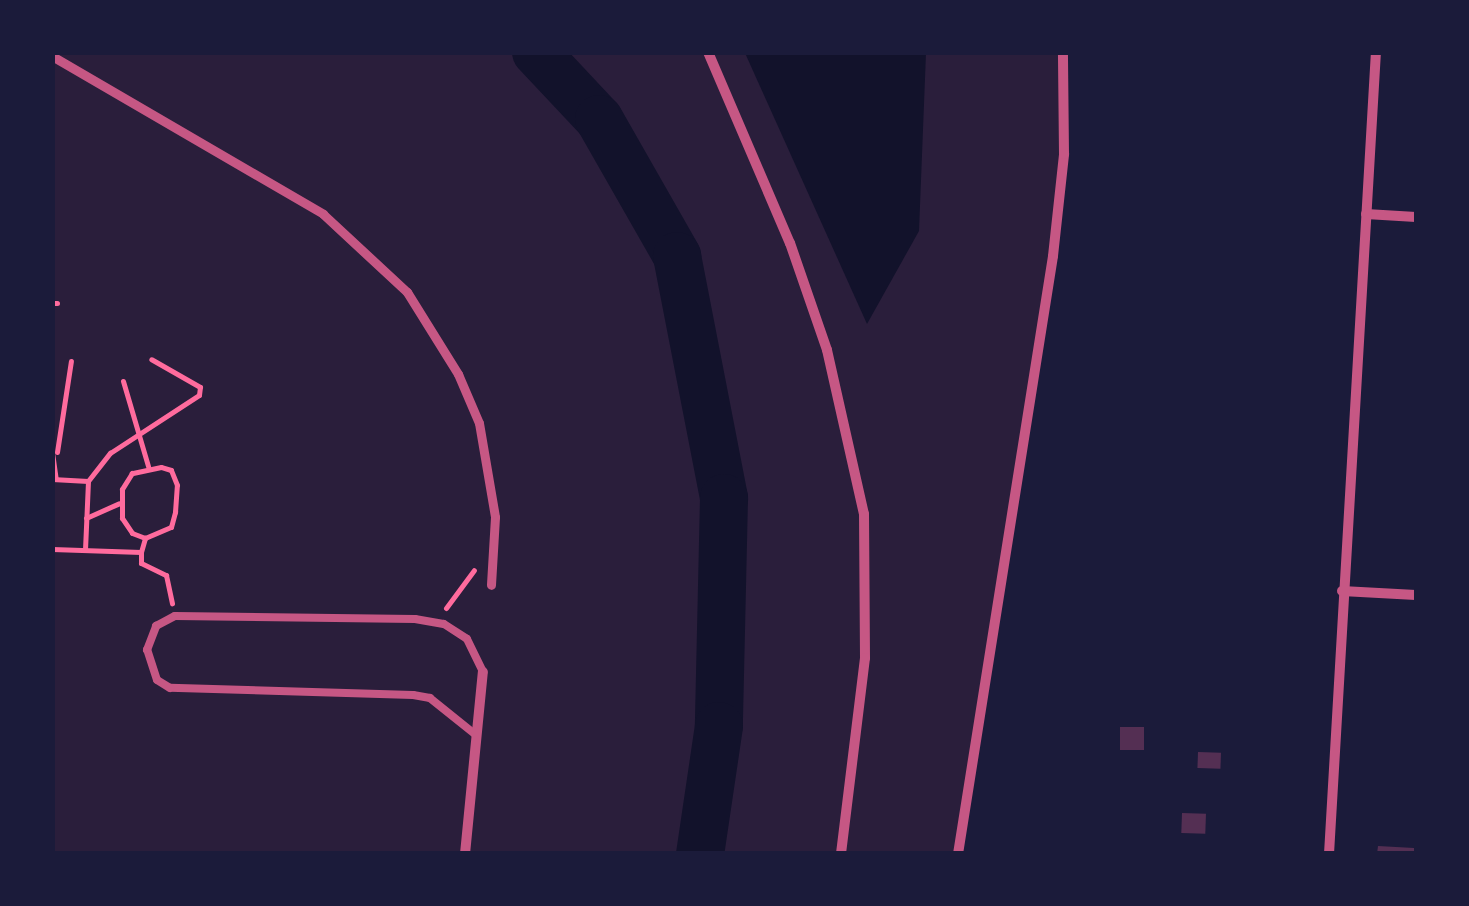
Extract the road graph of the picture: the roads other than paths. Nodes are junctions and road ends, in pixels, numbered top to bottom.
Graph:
1 (708, 52) edge
2 (1063, 52) edge
3 (1376, 52) edge
4 (52, 56) edge
5 (1366, 214) junction
6 (1416, 217) edge
7 (492, 584) dead end
8 (1342, 590) junction
9 (1416, 595) edge
10 (483, 672) joint
11 (476, 735) junction
12 (465, 854) edge
13 (841, 854) edge
14 (958, 854) edge
15 (1328, 854) edge

1 - 13 street
2 - 14 street
3 - 5 street
4 - 7 street
5 - 6 street
5 - 8 street
8 - 9 street
8 - 15 street
10 - 11 street
10 - 11 lane
11 - 12 street

